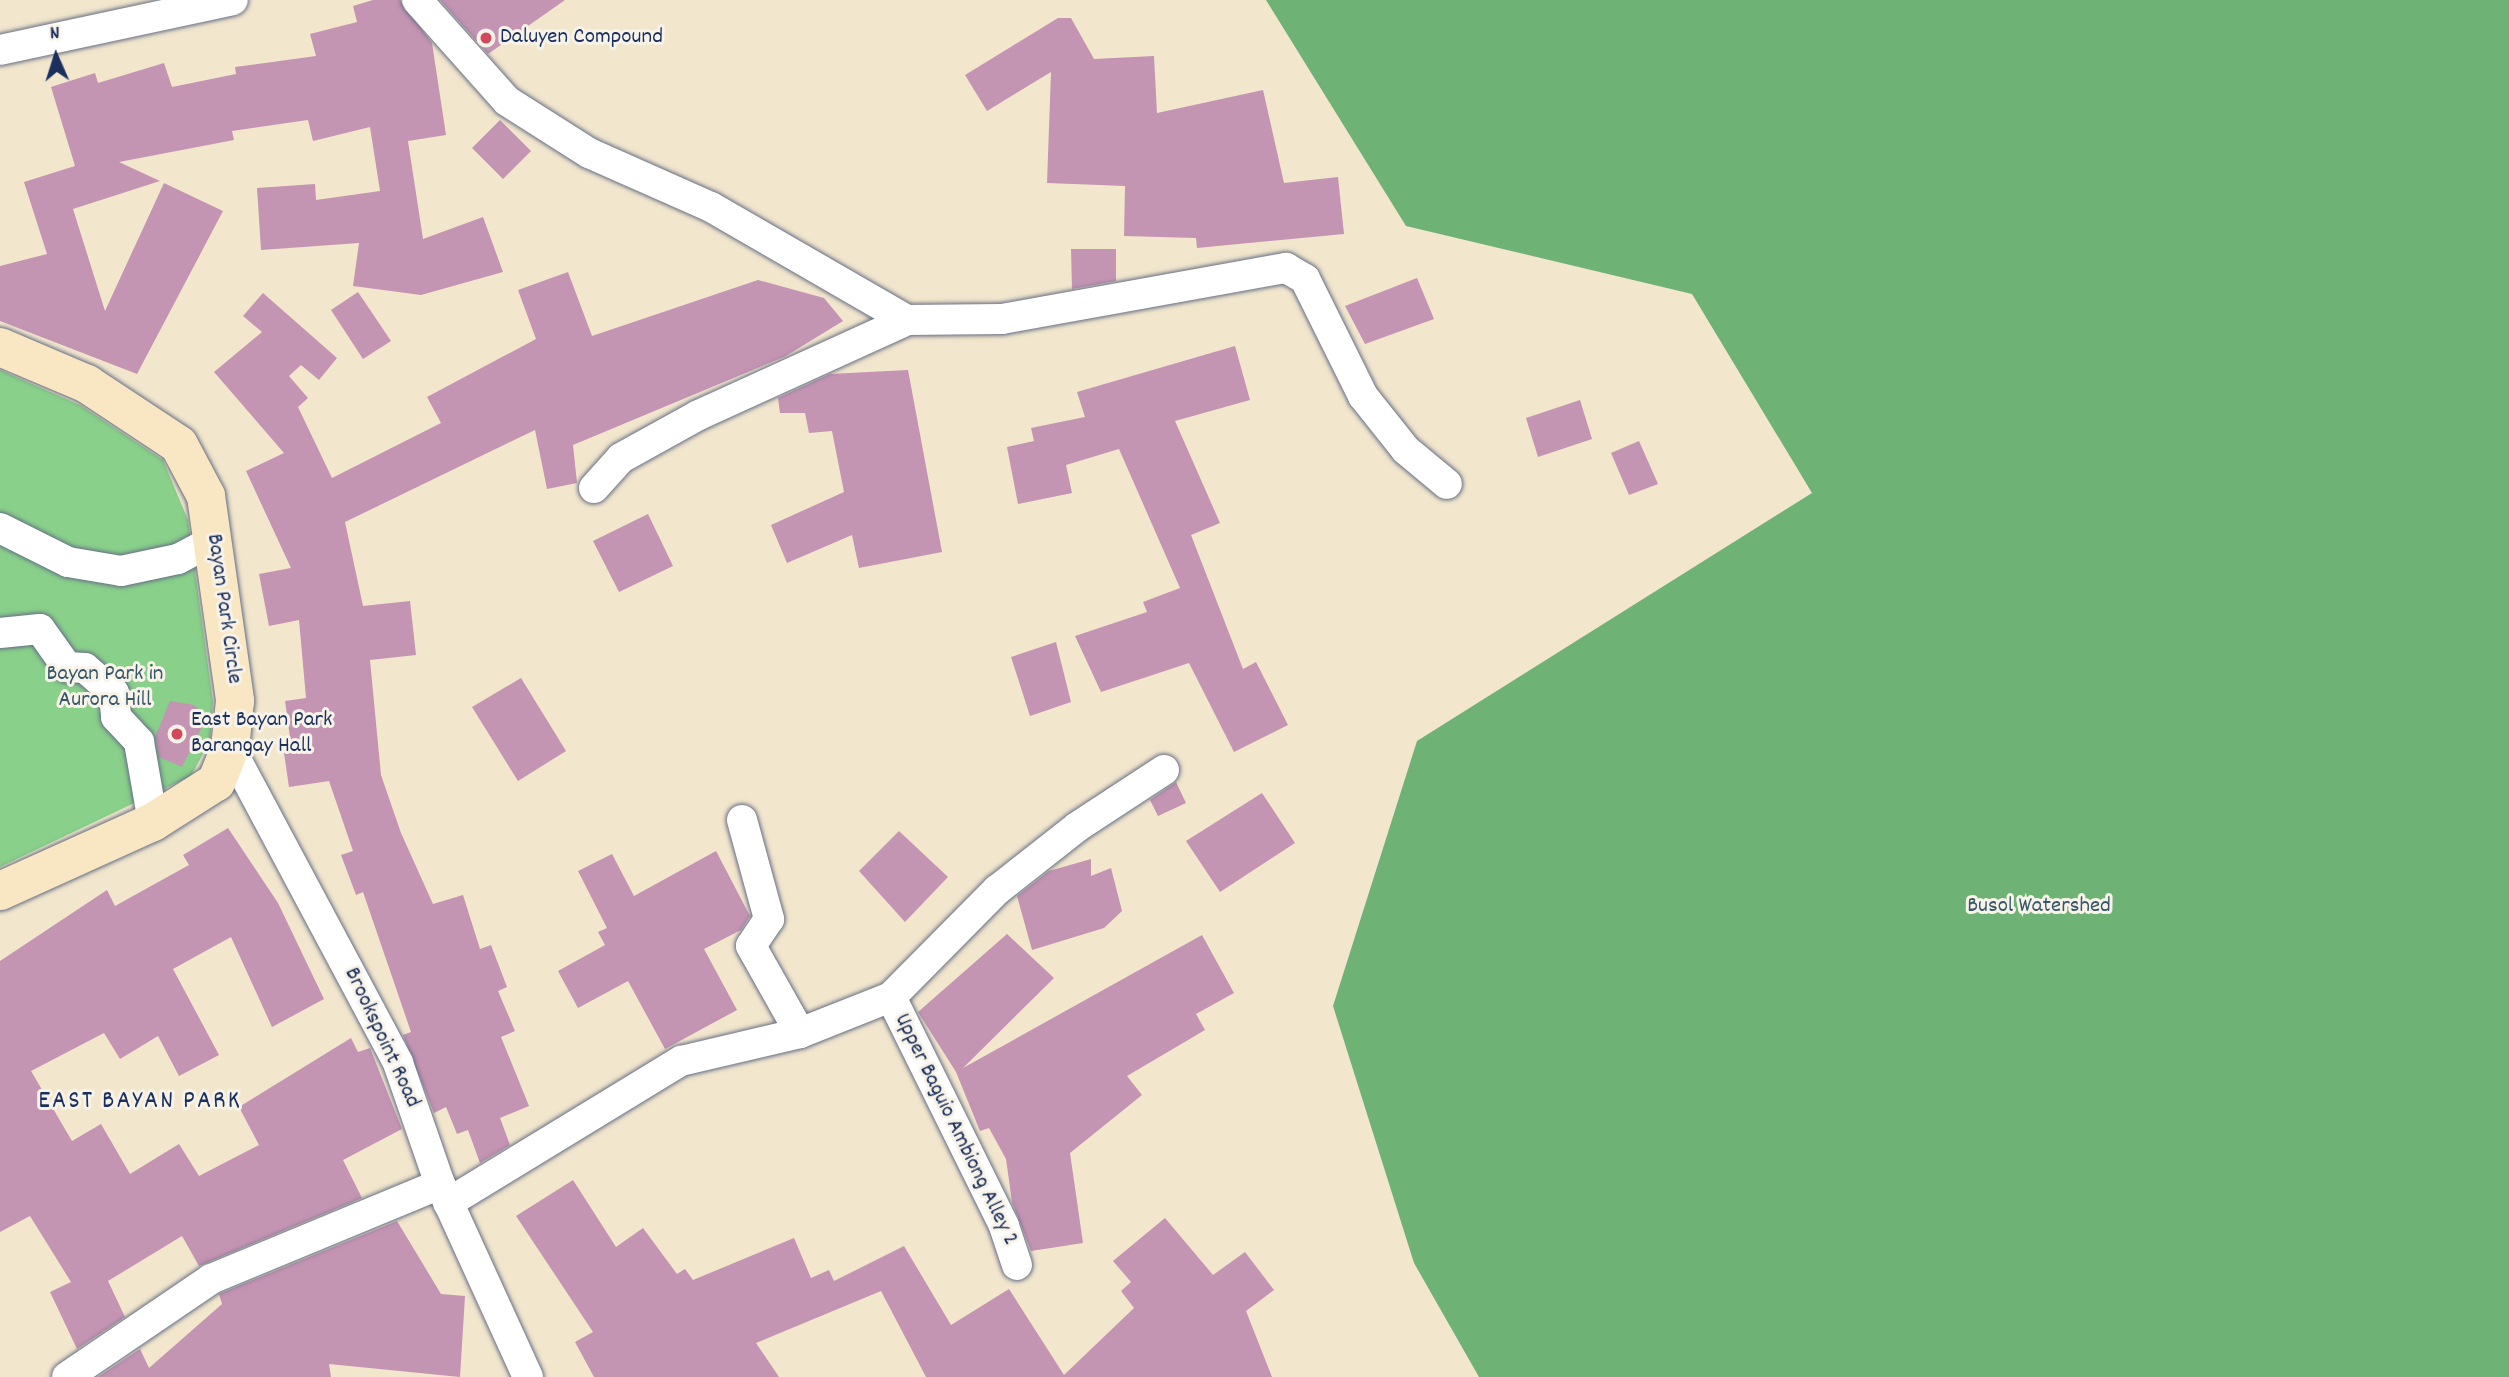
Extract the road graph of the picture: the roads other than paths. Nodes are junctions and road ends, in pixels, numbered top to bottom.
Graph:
1 (233, 0) edge
2 (417, 0) edge
3 (0, 50) edge
4 (907, 320) junction
5 (0, 347) edge
6 (1447, 484) dead end
7 (594, 488) dead end
8 (0, 528) edge
9 (214, 540) junction
10 (0, 633) edge
11 (230, 748) junction
12 (1164, 770) dead end
13 (742, 820) dead end
14 (153, 822) junction
15 (0, 891) edge
16 (891, 997) junction
17 (800, 1033) junction
18 (444, 1193) junction
19 (1017, 1265) dead end
20 (67, 1377) edge
21 (528, 1377) edge

1 - 3 street
2 - 4 street
4 - 6 street
4 - 7 street
5 - 9 street, Bayan Park Circle
8 - 9 street
9 - 11 street, Bayan Park Circle
10 - 14 street
11 - 14 street, Bayan Park Circle
11 - 18 street, Brookspoint Road
12 - 16 street
13 - 17 street
14 - 15 street, Bayan Park Circle
16 - 17 street
16 - 19 street, Upper Baguio Ambiong Alley 2
17 - 18 street
18 - 20 street
18 - 21 street, Brookspoint Road

